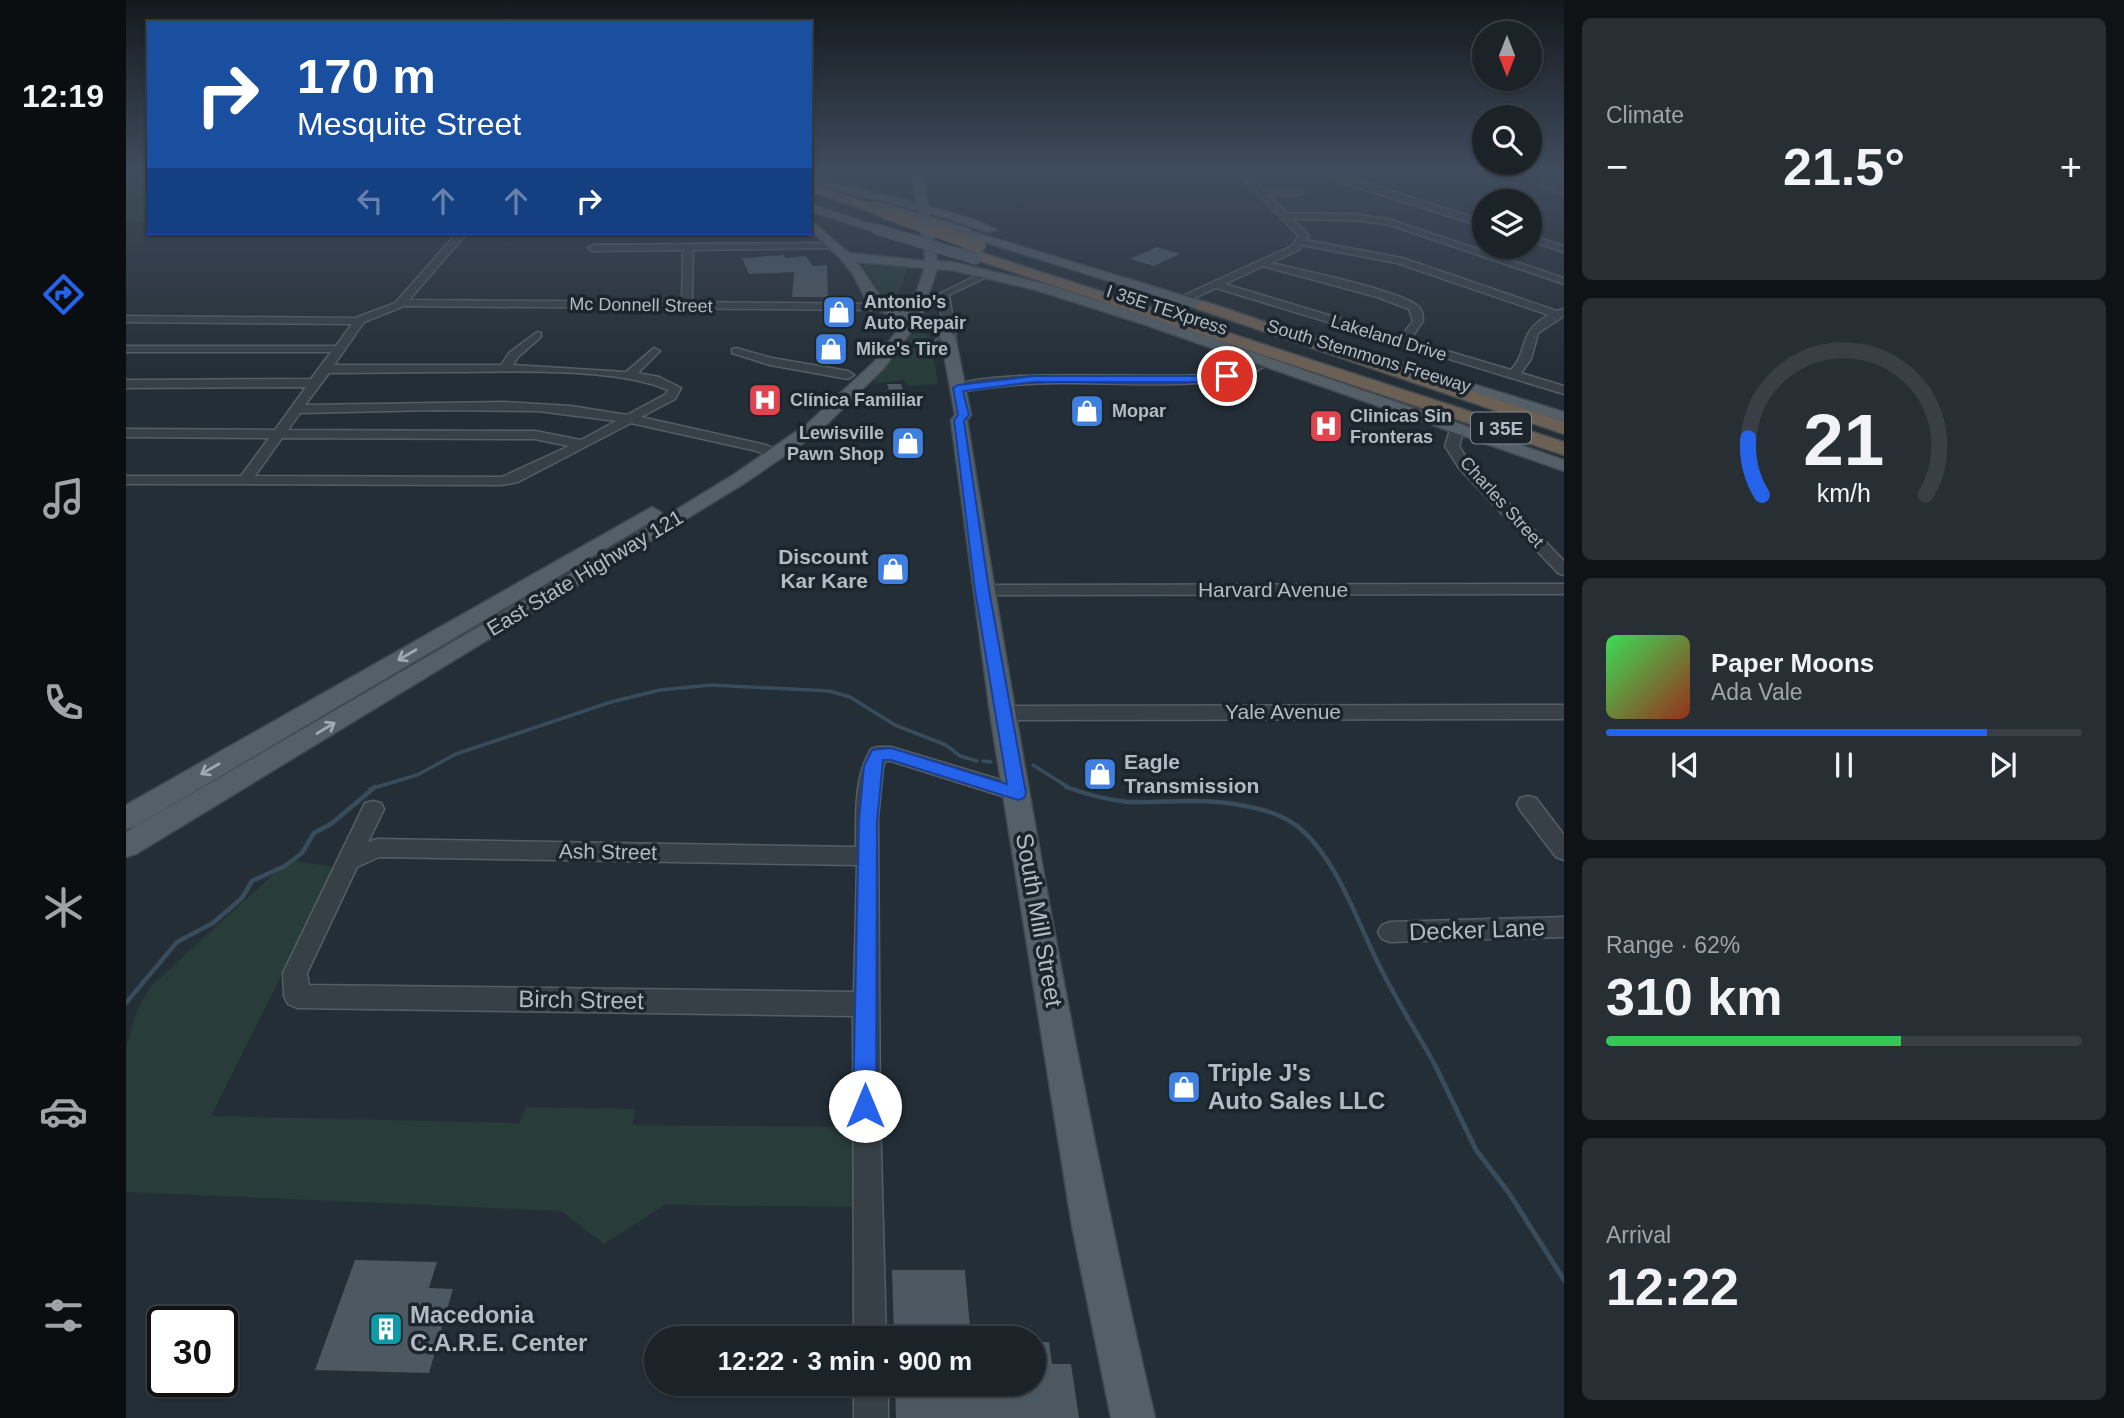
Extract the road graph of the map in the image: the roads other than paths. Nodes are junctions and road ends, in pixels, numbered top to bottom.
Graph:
1 (457, 238) edge
2 (826, 238) edge
3 (900, 238) edge
4 (912, 238) edge
5 (928, 238) edge
6 (949, 238) edge
7 (949, 238) edge
8 (962, 238) edge
9 (1303, 238) edge
10 (1436, 238) edge
11 (1301, 242) junction
12 (1542, 242) edge
13 (835, 246) junction
14 (971, 246) junction
15 (593, 248) dead end
16 (688, 248) junction
17 (1564, 248) edge
18 (845, 256) junction
19 (873, 261) junction
20 (914, 261) junction
21 (931, 262) junction
22 (1262, 263) junction
23 (857, 269) junction
24 (988, 274) junction
25 (1564, 281) edge
26 (1214, 284) junction
27 (1133, 289) junction
28 (1182, 300) junction
29 (401, 303) junction
30 (687, 305) junction
31 (1203, 306) junction
32 (1119, 311) junction
33 (1560, 313) edge
34 (889, 314) junction
35 (126, 319) edge
36 (357, 321) junction
37 (1148, 321) junction
38 (537, 335) dead end
39 (945, 342) junction
40 (1403, 342) junction
41 (126, 349) edge
42 (341, 349) junction
43 (1294, 350) junction
44 (653, 351) dead end
45 (736, 351) dead end
46 (1263, 363) junction
47 (326, 369) junction
48 (504, 370) junction
49 (848, 375) junction
50 (1513, 375) junction
51 (628, 376) junction
52 (317, 383) junction
53 (126, 384) edge
54 (953, 389) junction
55 (1564, 390) edge
56 (1438, 407) junction
57 (298, 409) junction
58 (1564, 417) edge
59 (629, 420) junction
60 (1564, 429) edge
61 (1457, 430) junction
62 (126, 433) edge
63 (280, 433) junction
64 (1564, 438) edge
65 (583, 444) junction
66 (1564, 449) edge
67 (768, 452) junction
68 (1564, 466) edge
69 (126, 480) edge
70 (245, 480) junction
71 (1564, 570) edge
72 (1564, 589) edge
73 (982, 590) junction
74 (360, 695) junction
75 (1564, 712) edge
76 (1002, 713) junction
77 (1018, 793) junction
78 (1528, 804) dead end
79 (373, 809) dead end
80 (126, 818) edge
81 (126, 846) edge
82 (1564, 851) edge
83 (869, 856) junction
84 (351, 860) junction
85 (1564, 927) edge
86 (1390, 932) dead end
87 (865, 1004) junction
88 (870, 1326) edge
89 (871, 1396) edge
90 (871, 1418) edge
91 (1133, 1418) edge

1 - 29 street
2 - 13 main road
3 - 13 main road
4 - 20 main road, East State Highway 121
5 - 21 main road, East State Highway 121
6 - 14 highway, South Stemmons Freeway / I 35E, bridge
7 - 14 main road, South Stemmons Freeway, bridge
8 - 14 main road, South Stemmons Freeway
9 - 11 street
10 - 25 street
11 - 22 street
11 - 33 street
12 - 17 street
13 - 16 street
13 - 18 main road
14 - 21 main road, South Stemmons Freeway
14 - 24 main road, South Stemmons Freeway
14 - 27 highway, South Stemmons Freeway / I 35E
14 - 27 main road, South Stemmons Freeway
14 - 32 main road, South Stemmons Freeway
14 - 43 highway, I 35E TEXpress
14 - 56 highway, South Stemmons Freeway / I 35E
15 - 16 street
16 - 30 street
18 - 19 main road, South Stemmons Freeway
18 - 23 main road
19 - 20 main road, South Stemmons Freeway
19 - 23 main road
20 - 21 main road, South Stemmons Freeway
20 - 34 main road, East State Highway 121
21 - 34 main road, East State Highway 121
22 - 26 street
22 - 40 street
23 - 34 main road
24 - 32 main road, South Stemmons Freeway
24 - 39 street, South Mill Street
26 - 28 street
26 - 40 street, Lakeland Drive
27 - 28 main road, South Stemmons Freeway
27 - 43 highway
27 - 60 highway, South Stemmons Freeway / I 35E
28 - 31 main road, South Stemmons Freeway
29 - 30 street, Mc Donnell Street
29 - 36 street
30 - 34 street, Mc Donnell Street
31 - 58 main road, South Stemmons Freeway
31 - 60 highway
32 - 37 main road, South Stemmons Freeway
33 - 50 street
34 - 39 main road
34 - 49 main road, East State Highway 121
34 - 67 main road, East State Highway 121
35 - 36 street
36 - 42 street
37 - 46 main road, South Stemmons Freeway
37 - 56 highway
38 - 48 street
39 - 54 main road, South Mill Street
40 - 50 street, Lakeland Drive
41 - 42 street
42 - 47 street
43 - 64 highway, I 35E TEXpress
44 - 51 street
45 - 49 street
46 - 54 street
46 - 61 main road, South Stemmons Freeway
47 - 48 street
47 - 52 street
48 - 51 street
49 - 67 main road, East State Highway 121
50 - 55 street, Lakeland Drive
51 - 59 street
52 - 53 street
52 - 57 street
54 - 73 main road, South Mill Street
56 - 66 highway, South Stemmons Freeway / I 35E
57 - 59 street
57 - 63 street
59 - 65 street
59 - 67 street
61 - 68 main road, South Stemmons Freeway
61 - 71 street, Charles Street
62 - 63 street
63 - 65 street
63 - 70 street
65 - 70 street
67 - 74 main road, East State Highway 121
69 - 70 street
72 - 73 street, Harvard Avenue
73 - 76 main road, South Mill Street
74 -> 80 main road, East State Highway 121
81 -> 74 main road, East State Highway 121
75 - 76 street, Yale Avenue
76 - 77 main road, South Mill Street
77 - 83 street
77 - 91 main road, South Mill Street
78 - 82 street
79 - 84 street
83 - 84 street, Ash Street
83 - 87 street
84 - 87 street, Birch Street
85 - 86 street, Decker Lane
87 - 88 street
89 - 90 street

